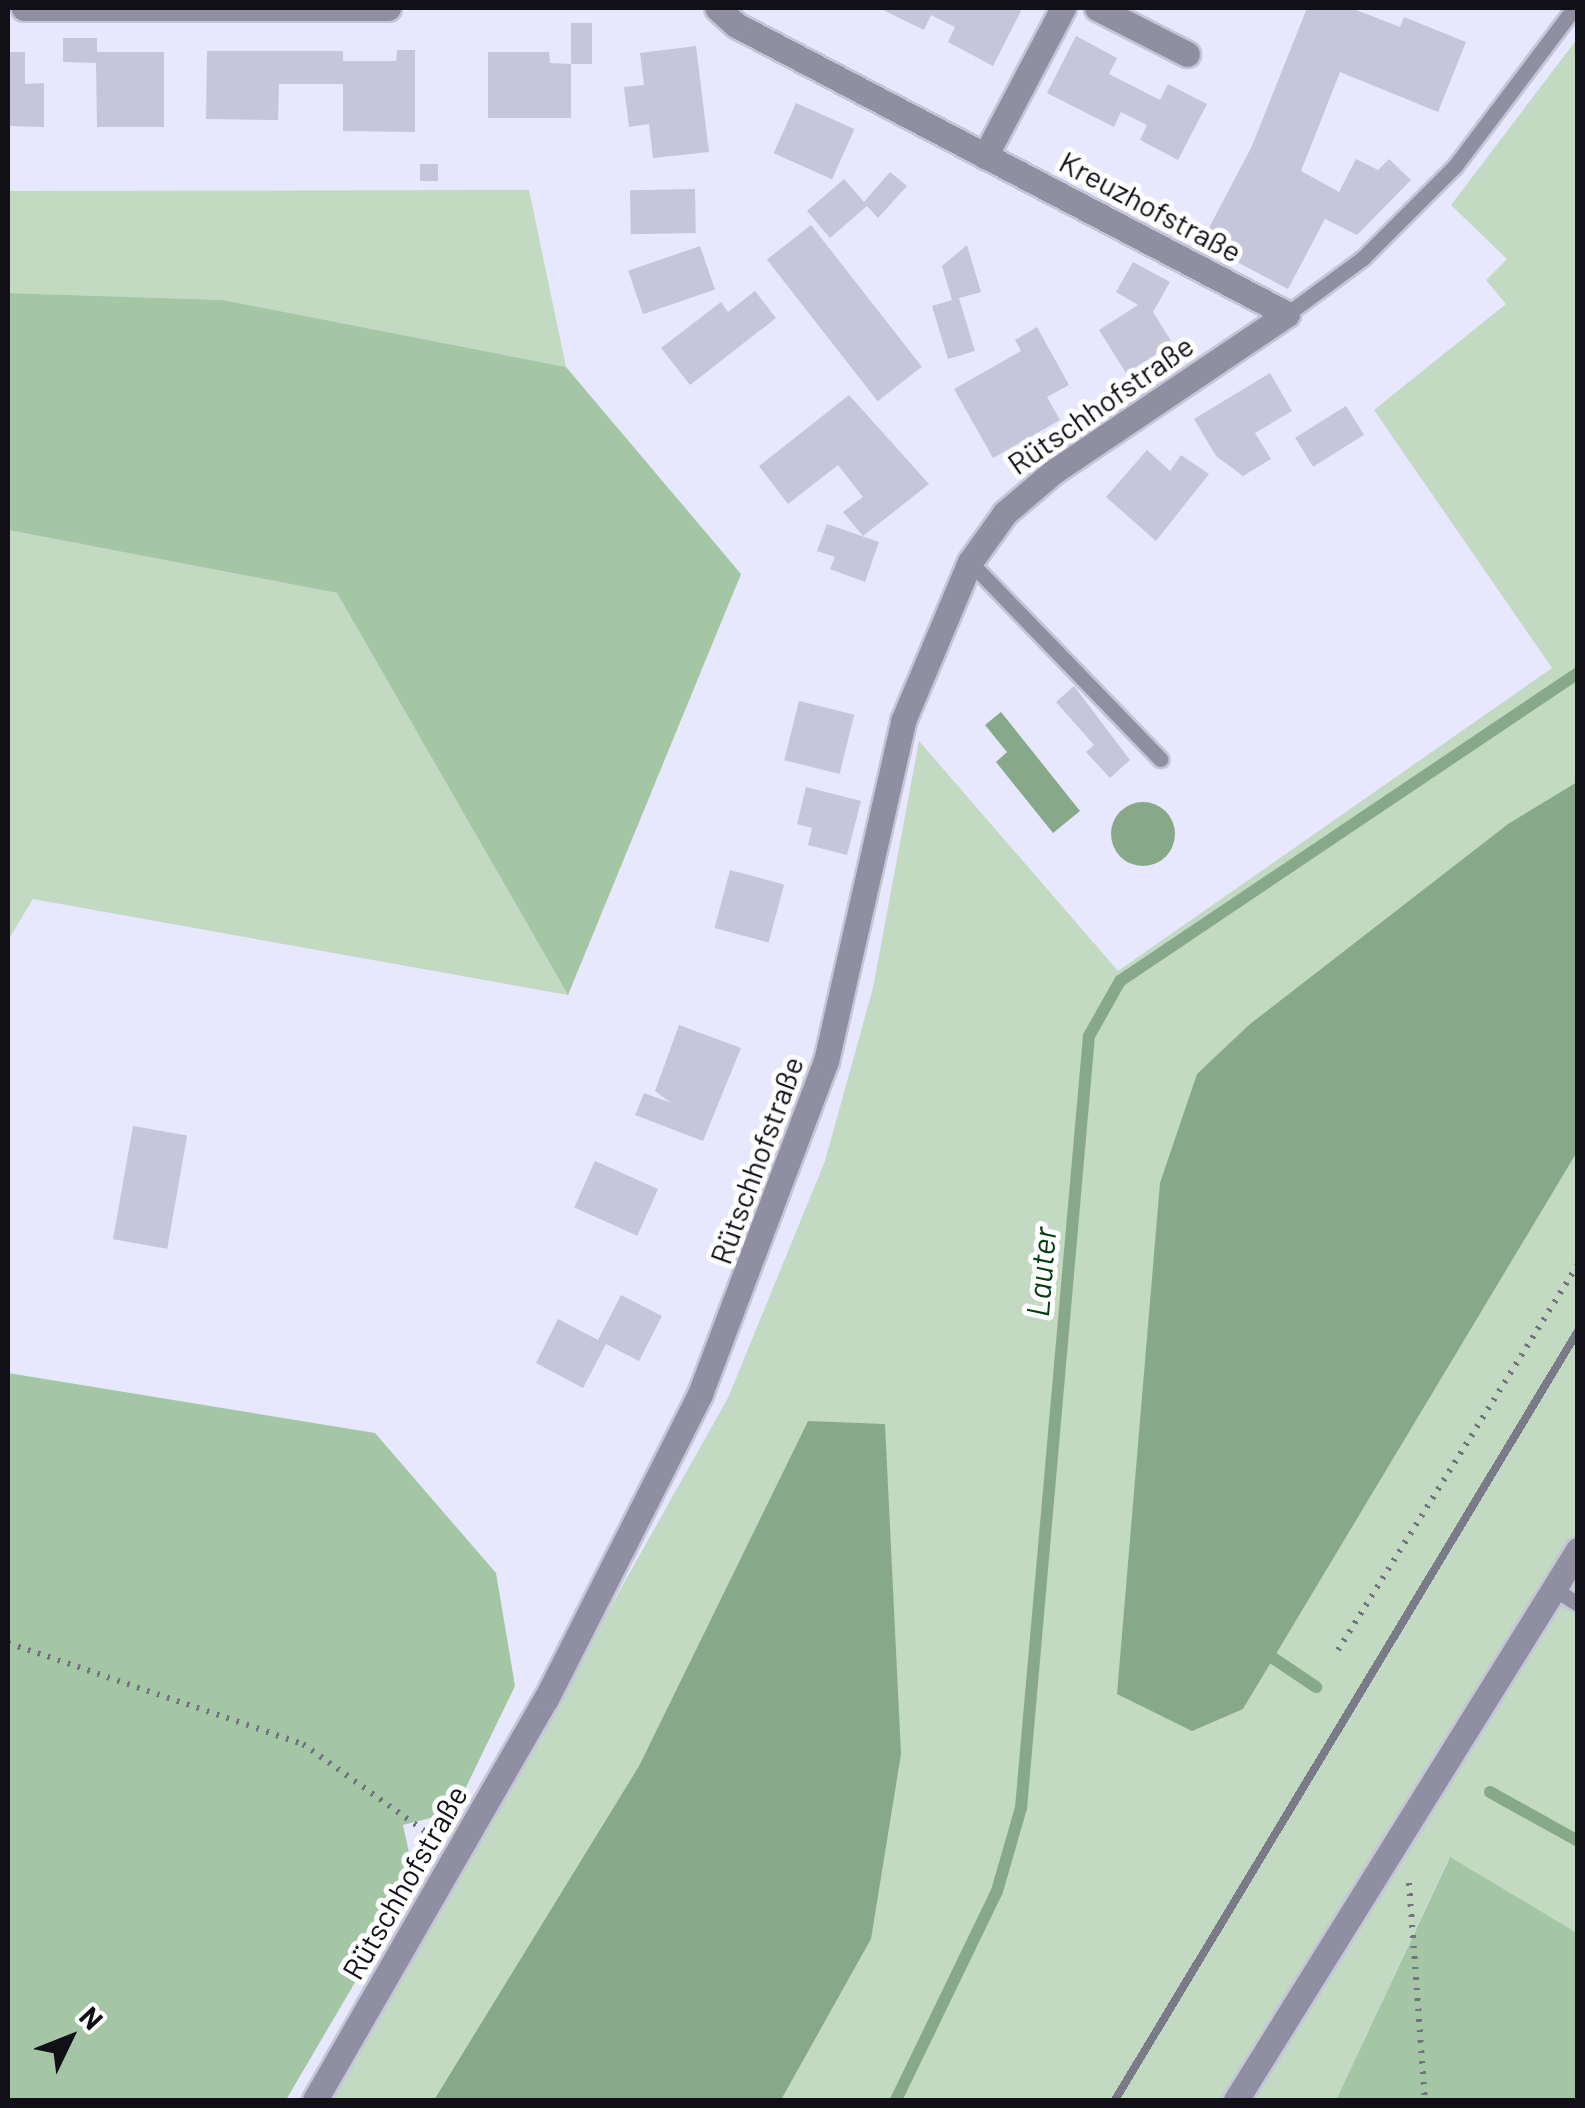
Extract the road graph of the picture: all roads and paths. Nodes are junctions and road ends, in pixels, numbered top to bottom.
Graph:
1 (24, 8) edge
2 (388, 8) edge
3 (717, 8) edge
4 (1062, 8) edge
5 (1097, 8) edge
6 (1574, 8) edge
7 (1187, 54) dead end
8 (985, 156) junction
9 (1287, 314) junction
10 (970, 562) junction
11 (1160, 759) dead end
12 (1578, 1264) edge
13 (1578, 1550) edge
14 (1554, 1589) junction
15 (1578, 1604) edge
16 (8, 1643) edge
17 (1338, 1650) dead end
18 (1406, 1836) junction
19 (458, 1856) junction
20 (315, 2100) edge
21 (1236, 2100) edge
22 (1425, 2100) edge

1 - 2 street
3 - 8 street, Kreuzhofstraße
4 - 8 street
5 - 7 street
6 - 9 lane
8 - 9 street, Kreuzhofstraße
9 - 10 street, Rütschhofstraße
10 - 11 lane
10 - 19 street, Rütschhofstraße
12 - 17 path
13 - 14 street
14 - 15 lane
14 - 18 street
16 - 19 path
18 - 21 street
18 - 22 path
19 - 20 street, Rütschhofstraße

